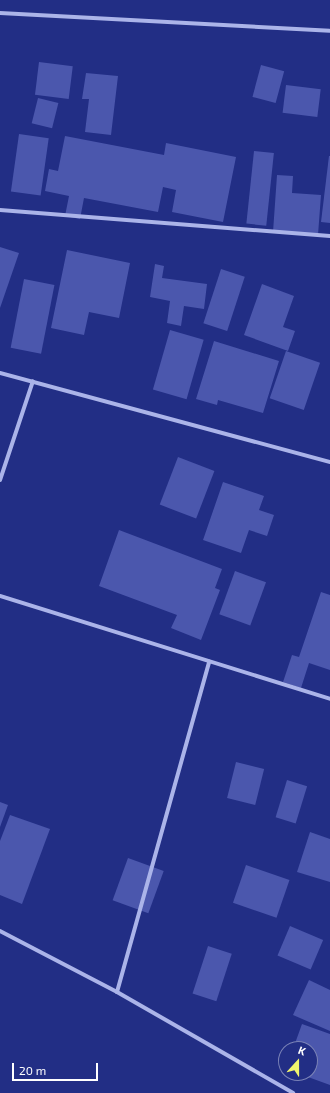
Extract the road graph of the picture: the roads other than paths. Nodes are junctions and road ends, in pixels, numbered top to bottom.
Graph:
1 (0, 13) edge
2 (330, 31) edge
3 (0, 210) edge
4 (330, 236) edge
5 (0, 373) edge
6 (33, 381) junction
7 (330, 462) edge
8 (0, 480) edge
9 (0, 596) edge
10 (209, 662) junction
11 (330, 699) edge
12 (0, 931) edge
13 (117, 992) junction
14 (293, 1093) edge

1 - 2 street
3 - 4 street
5 - 6 street
6 - 7 street
6 - 8 street
9 - 10 street
10 - 11 street
10 - 13 street
12 - 13 street
13 - 14 street

